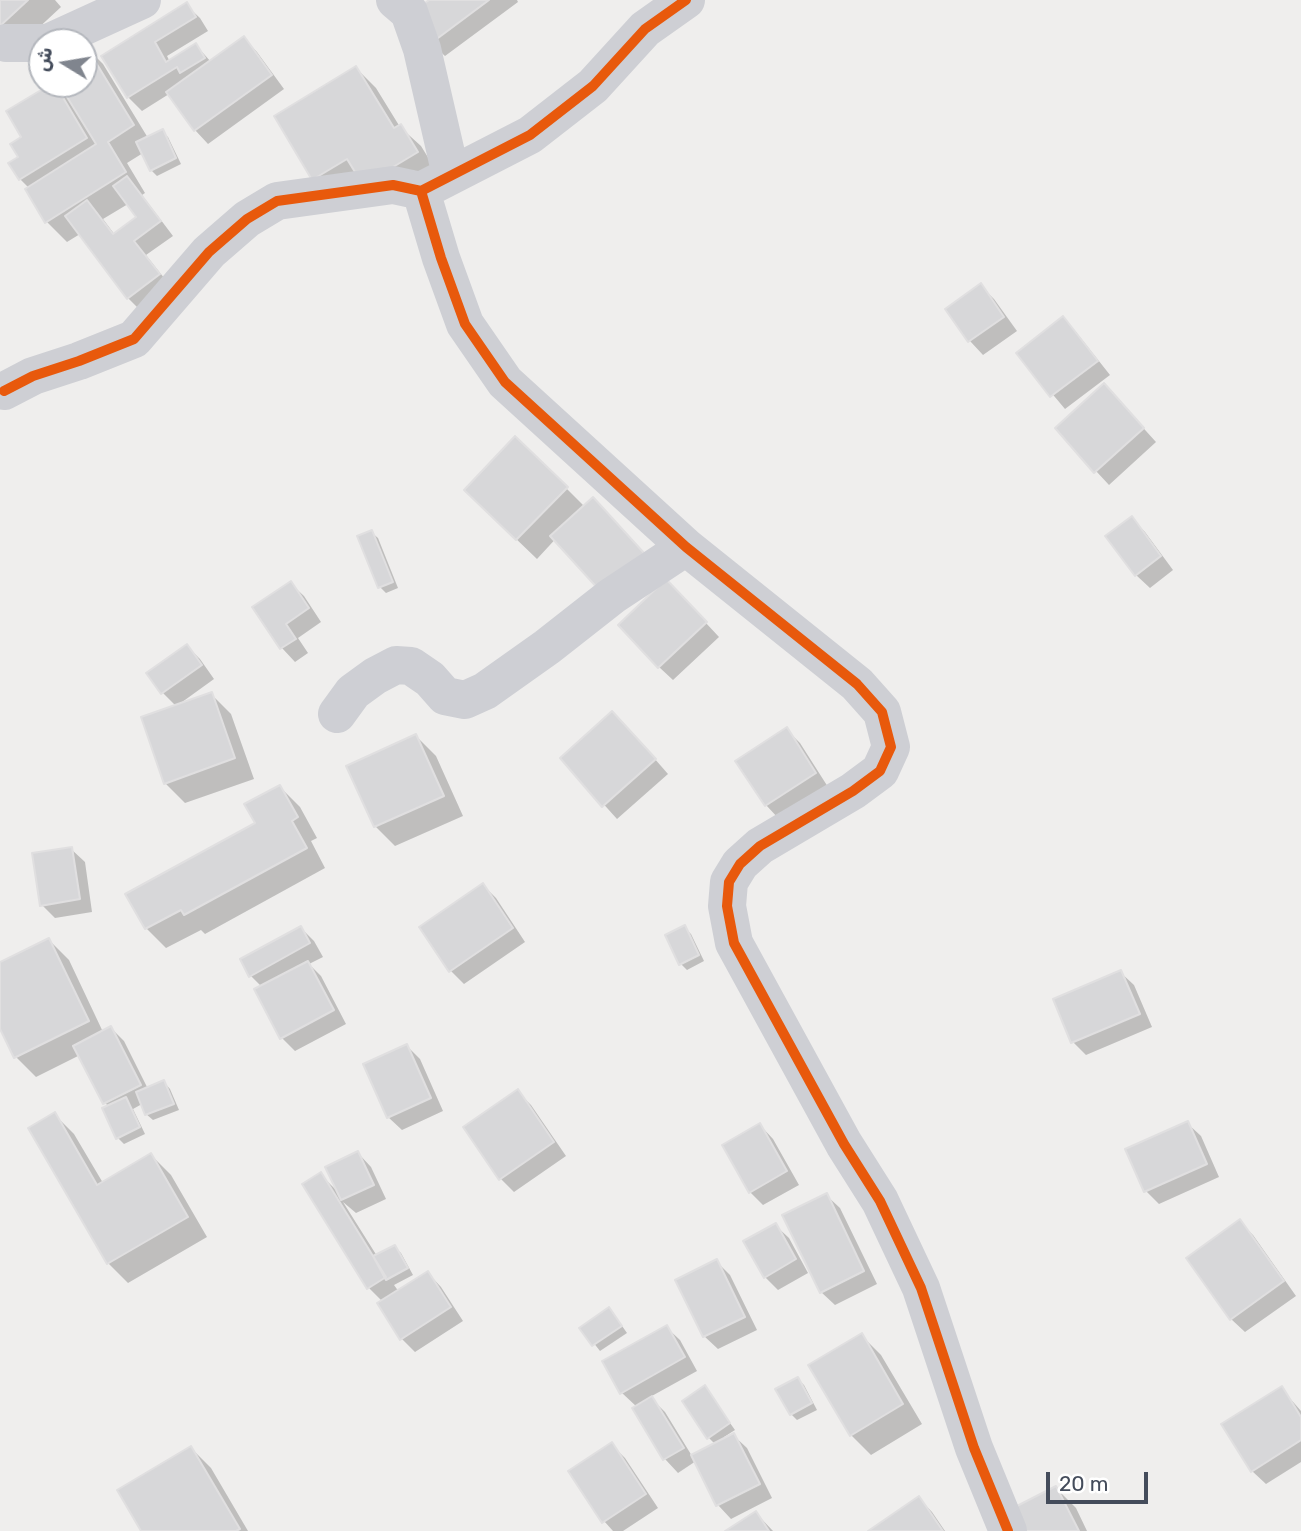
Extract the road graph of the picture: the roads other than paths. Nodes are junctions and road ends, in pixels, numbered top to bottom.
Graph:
1 (142, 0) edge
2 (395, 0) edge
3 (686, 0) edge
4 (81, 28) edge
5 (436, 183) junction
6 (4, 391) dead end
7 (686, 547) junction
8 (337, 714) dead end
9 (1008, 1531) edge

1 - 4 street
2 - 5 street
3 - 5 street
5 - 6 street
5 - 7 street
7 - 8 street
7 - 9 street

